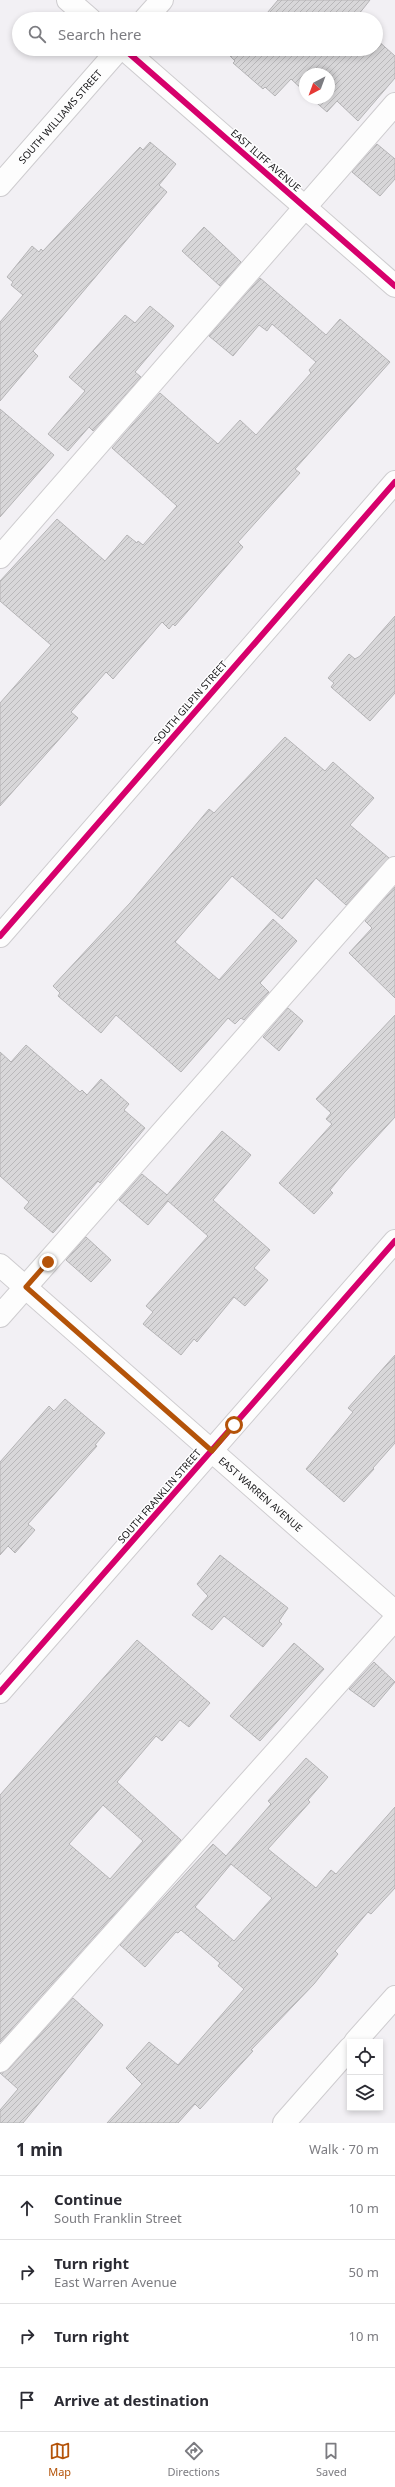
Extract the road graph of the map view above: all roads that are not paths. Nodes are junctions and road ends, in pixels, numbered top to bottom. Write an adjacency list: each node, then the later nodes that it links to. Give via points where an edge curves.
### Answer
1 (68, 0): 3 (street)
2 (162, 0): 4 (street)
3 (82, 12)
4 (151, 12)
5 (114, 56): 8 (street, SOUTH WILLIAMS STREET)
6 (132, 56): 9 (street, EAST ILIFF AVENUE)
7 (395, 104): 9 (street)
8 (0, 184)
9 (304, 206): 10 (street, EAST ILIFF AVENUE); 12 (street)
10 (395, 286)
11 (395, 482): 14 (street, SOUTH GILPIN STREET)
12 (0, 557)
13 (395, 868): 17 (street)
14 (0, 936)
15 (395, 1241): 19 (street, SOUTH FRANKLIN STREET)
16 (0, 1265): 17 (street, EAST WARREN AVENUE)
17 (26, 1287): 18 (street); 19 (street, EAST WARREN AVENUE)
18 (0, 1316)
19 (212, 1451): 20 (street, EAST WARREN AVENUE); 22 (street, SOUTH FRANKLIN STREET)
20 (395, 1612)
21 (395, 1619): 26 (street)
22 (0, 1692)
23 (395, 1997): 24 (street)
24 (358, 2039)
25 (347, 2051): 27 (street)
26 (0, 2061)
27 (284, 2123)

